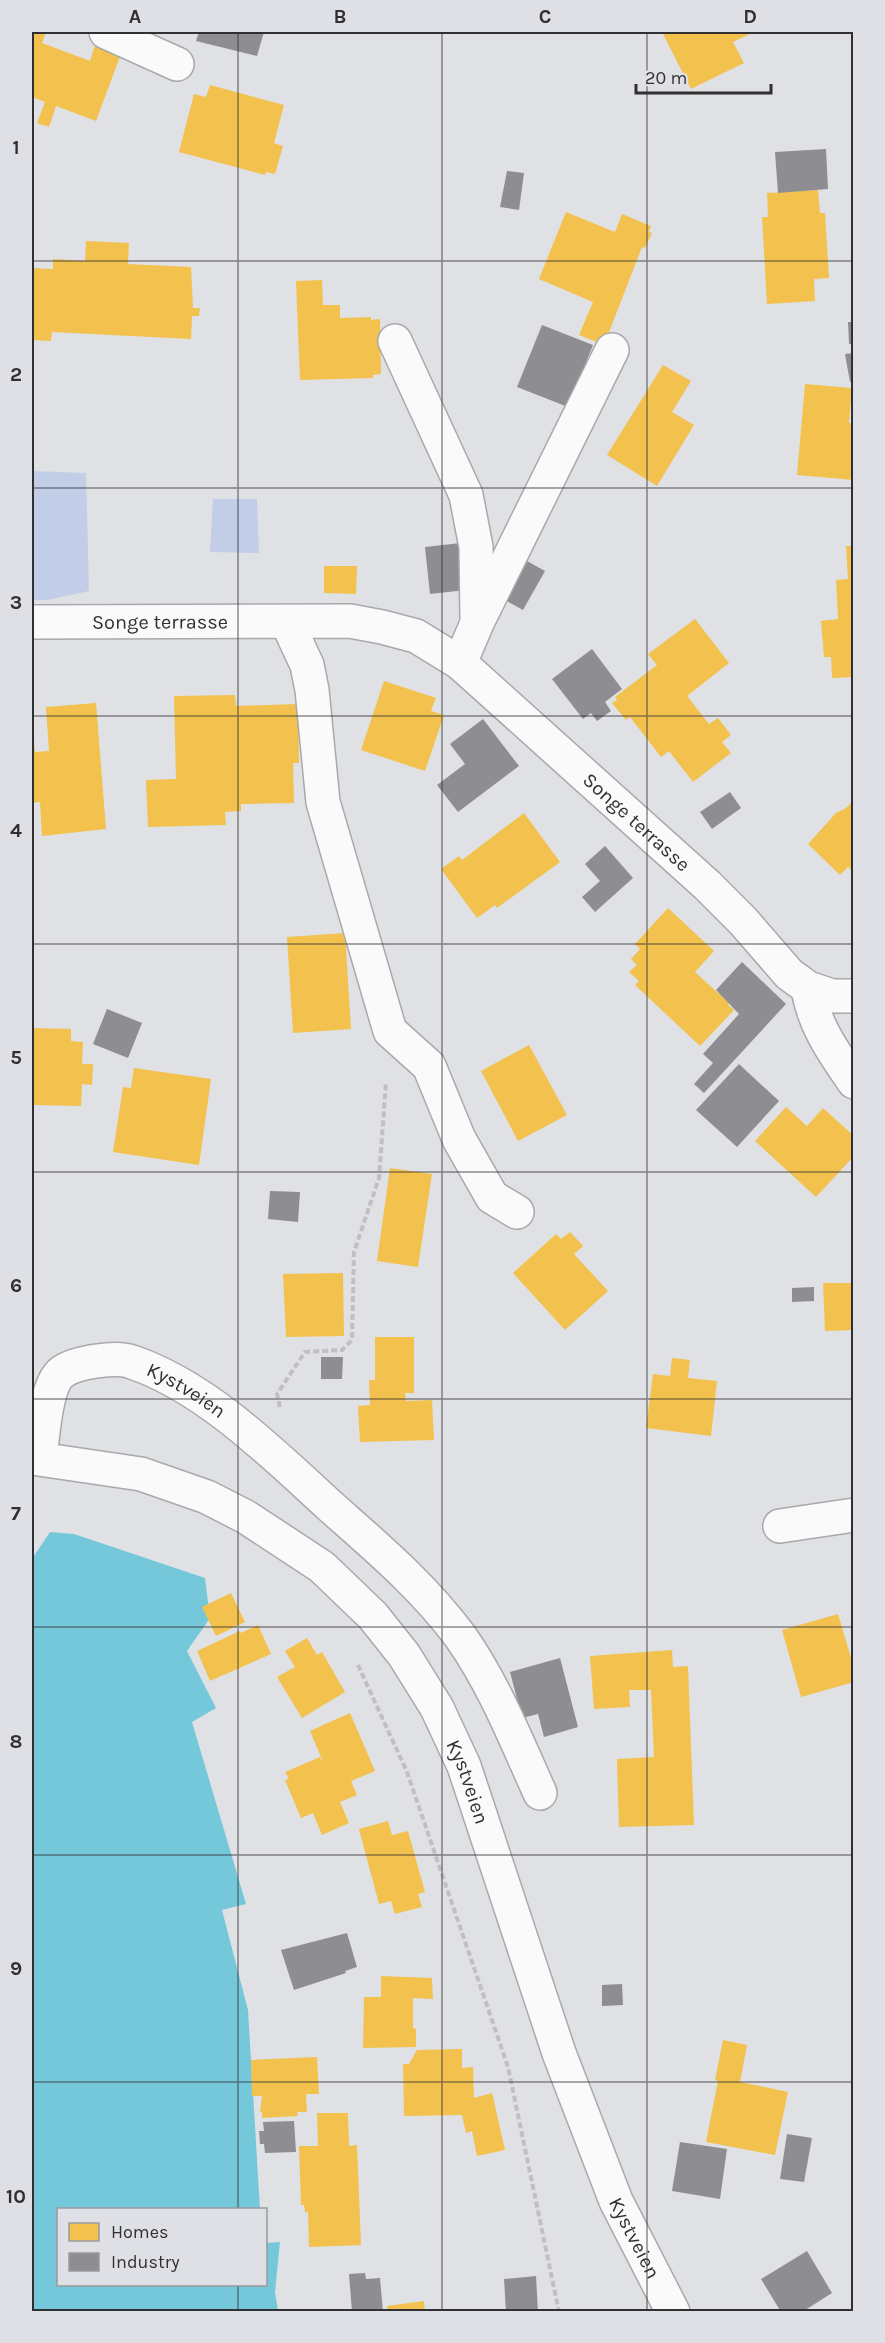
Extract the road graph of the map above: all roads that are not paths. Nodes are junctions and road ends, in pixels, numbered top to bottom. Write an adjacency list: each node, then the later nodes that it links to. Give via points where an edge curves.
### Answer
1 (106, 32): 2 (street)
2 (177, 64)
3 (395, 340): 7 (street, via 466,495 476,547)
4 (612, 350): 7 (street)
5 (32, 622): 6 (street, Songe terrasse)
6 (287, 622): 8 (street, Songe terrasse, via 350,621 382,627 416,636); 12 (street, via 307,665 323,802 390,1031 429,1066 459,1139 492,1197)
7 (477, 623): 8 (street)
8 (460, 663): 9 (street, Songe terrasse, via 707,885 789,974)
9 (808, 988): 10 (street, Songe terrasse, via 832,996); 11 (street, via 810,1004 826,1041)
10 (854, 996)
11 (854, 1082)
12 (517, 1212)
13 (36, 1458): 16 (street, Kystveien, via 47,1400 61,1373 84,1362 130,1360 178,1382 252,1436 418,1584 461,1637 501,1707); 17 (street, Kystveien, via 141,1474 207,1497 246,1517 322,1567 373,1616 404,1655 437,1708 464,1766 559,2053 616,2201)
14 (854, 1515): 15 (street)
15 (780, 1526)
16 (540, 1793)
17 (673, 2312)

